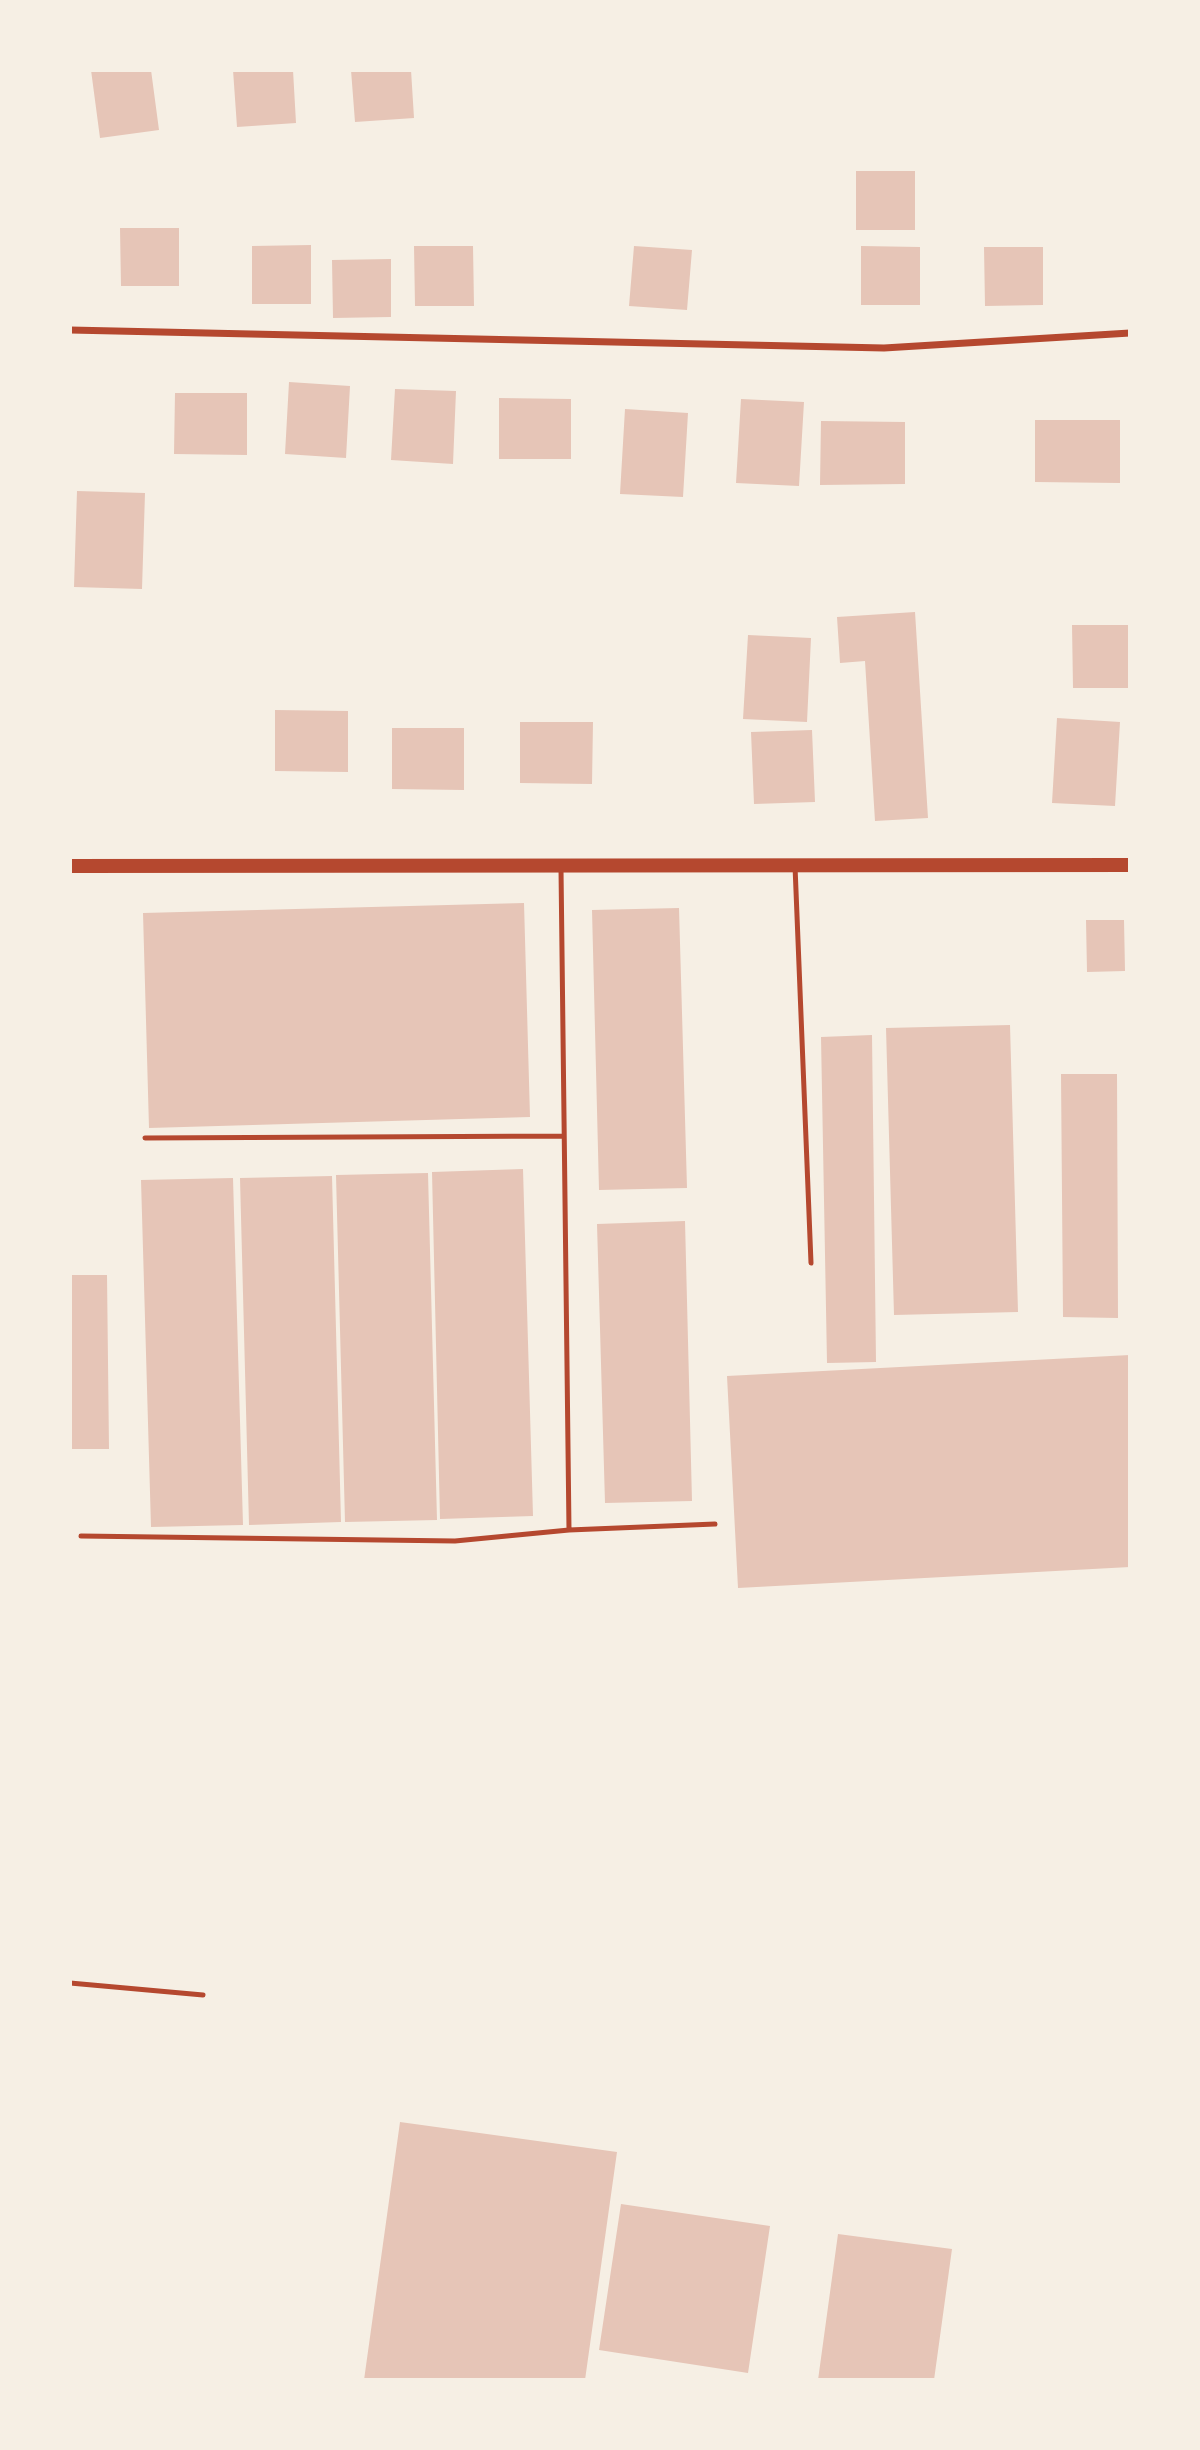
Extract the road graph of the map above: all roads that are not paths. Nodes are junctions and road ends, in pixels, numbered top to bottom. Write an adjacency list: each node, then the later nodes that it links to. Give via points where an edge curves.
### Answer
1 (70, 330): 2 (street, via 884,348)
2 (1130, 333)
3 (561, 865): 5 (main road); 6 (main road); 7 (lane)
4 (1130, 865): 6 (main road)
5 (70, 866)
6 (795, 866): 9 (lane)
7 (564, 1136): 8 (lane); 11 (lane)
8 (145, 1138)
9 (811, 1263)
10 (715, 1524): 11 (lane)
11 (569, 1530): 12 (lane, via 455,1541)
12 (80, 1536)
13 (70, 1983): 14 (lane)
14 (203, 1996)

